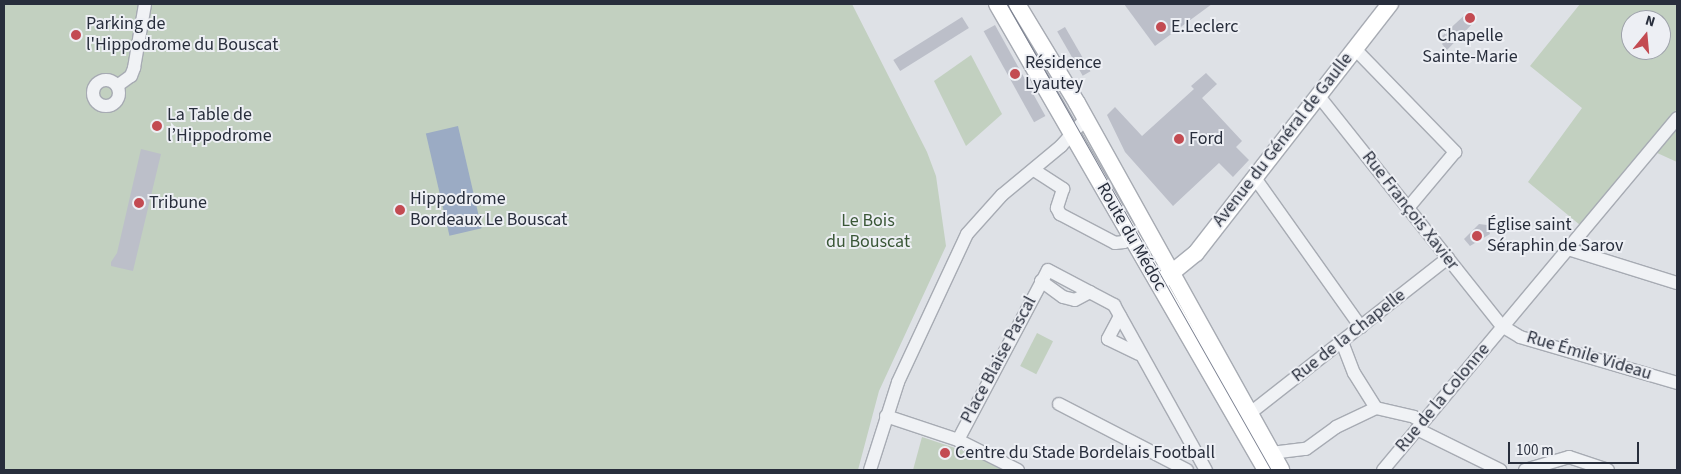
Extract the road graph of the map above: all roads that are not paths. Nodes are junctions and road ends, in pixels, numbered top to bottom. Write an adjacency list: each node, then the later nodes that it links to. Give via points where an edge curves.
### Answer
1 (145, 4): 6 (street, via 134,68 130,76)
2 (997, 4): 10 (main road, Route du Médoc)
3 (1017, 4): 9 (main road, Route du Médoc)
4 (1383, 7): 5 (main road, Avenue du Général de Gaulle)
5 (1355, 49): 7 (main road, Avenue du Général de Gaulle); 13 (street, via 1455,152)
6 (117, 86)
7 (1318, 95): 12 (main road, Avenue du Général de Gaulle); 13 (street, Rue François Xavier)
8 (1677, 118): 15 (street, Rue de la Colonne)
9 (1086, 119): 10 (street); 17 (main road, Route du Médoc)
10 (1071, 136): 11 (street); 14 (main road, Route du Médoc)
11 (1034, 170): 14 (street, via 1063,189 1057,208 1060,214 1115,243 1124,242); 31 (street, via 1002,195 968,234 898,382)
12 (1254, 178): 17 (main road, Avenue du Général de Gaulle, via 1189,262); 24 (street)
13 (1408, 208): 16 (street, Rue François Xavier)
14 (1130, 233): 19 (main road, Route du Médoc)
15 (1568, 249): 20 (street); 23 (street, Rue de la Colonne)
16 (1448, 258): 23 (street, Rue François Xavier); 24 (street, Rue de la Chapelle)
17 (1173, 273): 19 (main road, Avenue du Général de Gaulle); 30 (main road, Route du Médoc)
18 (1041, 281): 21 (street, Place Blaise Pascal, via 1075,300); 21 (street, Place Blaise Pascal, via 1048,270); 33 (street, Place Blaise Pascal)
19 (1157, 282): 40 (main road, Route du Médoc)
20 (1677, 283)
21 (1090, 292): 22 (street, via 1114,305)
22 (1120, 316): 26 (street); 26 (street, via 1108,339)
23 (1502, 326): 27 (street, Rue Émile Videau, via 1520,337); 32 (street, Rue de la Colonne)
24 (1361, 327): 25 (street, Rue de la Chapelle)
25 (1342, 342): 29 (street, via 1354,373); 30 (street, Rue de la Chapelle)
26 (1138, 354): 34 (street)
27 (1677, 382)
28 (1059, 404): 36 (street)
29 (1376, 408): 32 (street, via 1414,416); 35 (street, via 1336,427 1306,449)
30 (1249, 414): 35 (main road, Route du Médoc)
31 (886, 416): 33 (street); 37 (street)
32 (1419, 426): 42 (street, Rue de la Colonne); 43 (street)
33 (958, 440): 38 (street)
34 (1189, 444): 36 (street); 39 (street)
35 (1271, 453): 41 (main road, Route du Médoc)
36 (1182, 468)
37 (870, 470)
38 (1018, 470)
39 (1206, 470)
40 (1266, 470)
41 (1281, 470)
42 (1383, 470)
43 (1500, 470)
44 (1525, 470): 45 (street, via 1569,457)
45 (1608, 470)

